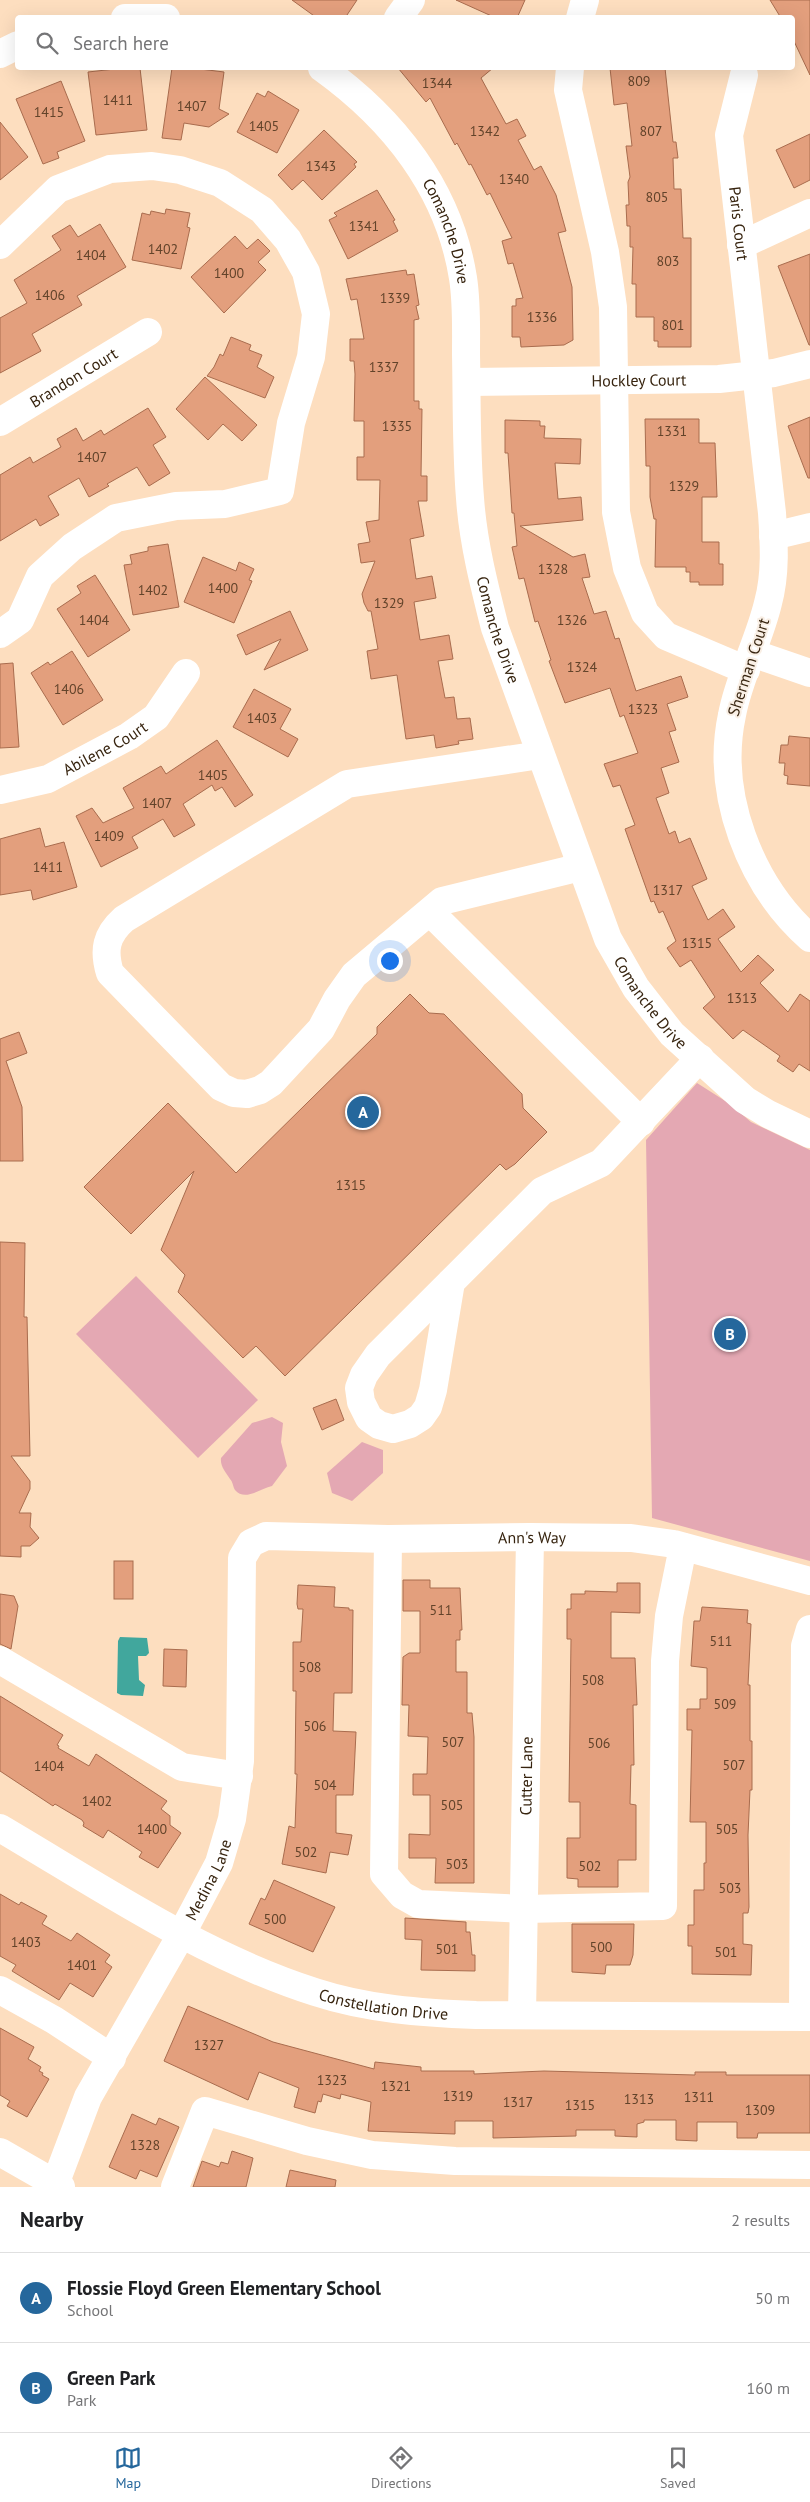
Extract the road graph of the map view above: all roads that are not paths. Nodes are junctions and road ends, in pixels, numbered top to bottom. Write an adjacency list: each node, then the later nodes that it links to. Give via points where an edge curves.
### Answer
1 (411, 0): 3 (street)
2 (585, 0): 4 (street)
3 (400, 15)
4 (581, 15)
5 (15, 46): 6 (street)
6 (0, 54)
7 (330, 70): 10 (street, Comanche Drive)
8 (570, 70): 17 (street, via 568,90 605,252 614,307)
9 (744, 75): 12 (street, Paris Court, via 729,135)
10 (352, 76): 18 (street, Comanche Drive, via 412,155 446,217 463,278)
11 (810, 213): 12 (street)
12 (741, 245): 16 (street, Paris Court)
13 (0, 246): 22 (street, via 58,189 110,169 152,166 180,170 220,182 262,210 288,240 306,272 316,314 311,358 291,423 280,491 225,504 176,506 116,518 72,547 40,576 20,620)
14 (148, 332): 19 (street, Brandon Court)
15 (810, 364): 16 (street, Hockley Court)
16 (756, 375): 17 (street, Hockley Court, via 719,379); 21 (street, Sherman Court)
17 (615, 380): 18 (street, Hockley Court); 23 (street, via 616,512 627,568 645,613 666,636)
18 (466, 382): 26 (street, Comanche Drive, via 470,499 481,574 495,628)
19 (0, 422)
20 (810, 527): 21 (street)
21 (773, 536): 23 (street, Sherman Court, via 772,587)
22 (0, 634)
23 (749, 662): 25 (street); 30 (street, Sherman Court, via 731,715 728,738 733,803 744,840 761,877 787,915)
24 (186, 673): 27 (street, Abilene Court, via 156,717 128,736 48,779)
25 (810, 673)
26 (540, 755): 28 (street, Comanche Drive); 29 (street, via 347,784 124,920 113,930 106,959 110,973 221,1087 247,1094 260,1090 281,1074 321,1029 354,975)
27 (0, 790)
28 (581, 867): 29 (street, via 442,901); 31 (street, Comanche Drive, via 608,939 636,988 672,1034)
29 (430, 912): 32 (street)
30 (810, 938)
31 (700, 1058): 32 (street); 33 (street, Comanche Drive, via 746,1100)
32 (641, 1122): 34 (street, via 602,1162 542,1191)
33 (810, 1134)
34 (451, 1282): 34 (street, via 378,1354 364,1375 359,1388 361,1402 369,1418 379,1425 393,1429 410,1424 428,1407)
35 (530, 1537): 36 (street, Ann's Way); 38 (street, Ann's Way, via 631,1538); 44 (street, Cutter Lane)
36 (388, 1539): 37 (street, Ann's Way, via 290,1535 266,1536); 44 (street, via 384,1874 402,1895 418,1904)
37 (250, 1543): 42 (street, Medina Lane, via 242,1558)
38 (683, 1547): 39 (street, Ann's Way); 44 (street, via 669,1616 665,1661 663,1906)
39 (810, 1581)
40 (810, 1629): 45 (street, via 806,1646)
41 (0, 1660): 42 (street, via 182,1767)
42 (239, 1776): 46 (street, Medina Lane, via 232,1819 219,1863)
43 (0, 1828): 46 (street, Constellation Drive)
44 (524, 1909): 48 (street, Cutter Lane)
45 (807, 1913): 49 (street)
46 (181, 1935): 48 (street, Constellation Drive, via 253,1969 316,1993 371,2006 425,2013); 50 (street, Medina Lane)
47 (0, 1990): 50 (street)
48 (522, 2015): 49 (street, Constellation Drive)
49 (807, 2017)
50 (112, 2058): 53 (street, Medina Lane, via 77,2122)
51 (0, 2152): 53 (street)
52 (810, 2165): 54 (street, via 455,2161 372,2155 307,2142 205,2111)
53 (56, 2186)
54 (175, 2187)

